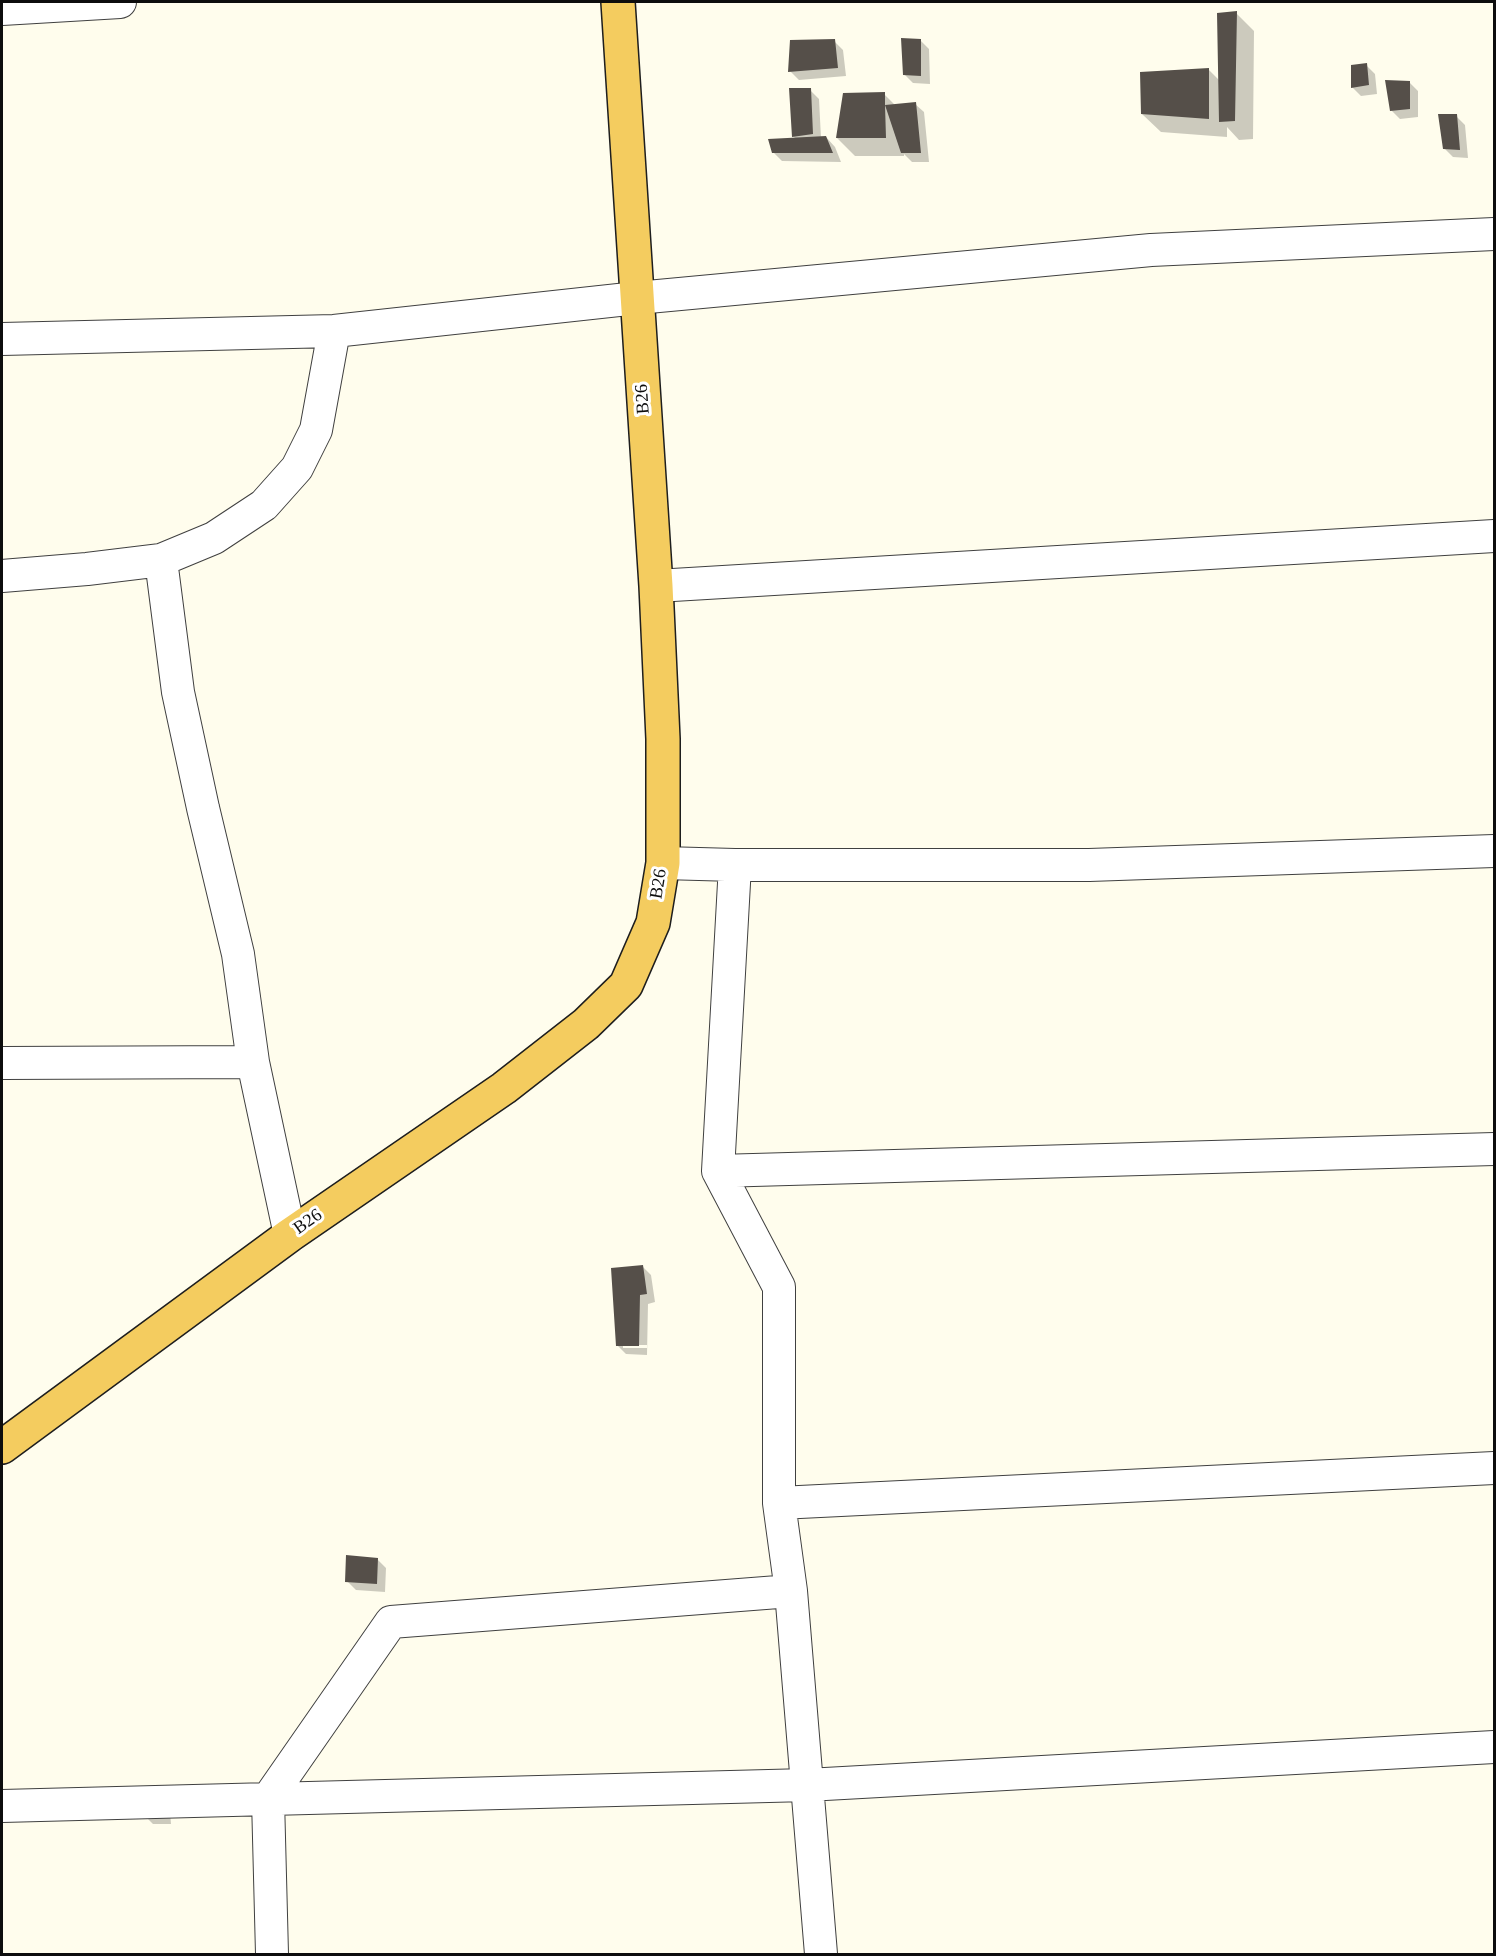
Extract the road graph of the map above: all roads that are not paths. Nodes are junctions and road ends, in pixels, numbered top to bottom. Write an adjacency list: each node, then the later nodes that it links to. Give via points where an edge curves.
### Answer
1 (120, 2): 3 (street)
2 (618, 2): 5 (highway, B26)
3 (2, 9)
4 (1494, 234): 5 (street, via 1151,250)
5 (637, 298): 6 (street); 11 (highway, B26)
6 (334, 331): 7 (street); 9 (street, via 316,430 297,468 264,505 214,538)
7 (2, 339)
8 (1494, 536): 11 (street)
9 (161, 560): 10 (street); 15 (street, via 178,692 238,954)
10 (2, 576)
11 (656, 586): 13 (highway, B26, via 663,739)
12 (1494, 851): 14 (street, via 1089,865)
13 (663, 863): 14 (street); 19 (highway, B26, via 653,923 626,986 586,1024 504,1088)
14 (735, 865): 18 (street)
15 (253, 1062): 16 (street); 19 (street)
16 (2, 1063)
17 (1494, 1149): 18 (street)
18 (718, 1170): 22 (street, via 779,1287)
19 (290, 1235): 20 (highway, B26)
20 (2, 1447)
21 (1494, 1468): 22 (street)
22 (779, 1503): 23 (street)
23 (791, 1591): 25 (street); 26 (street, via 391,1622)
24 (1494, 1747): 25 (street)
25 (807, 1785): 26 (street); 29 (street)
26 (268, 1799): 27 (street); 28 (street)
27 (2, 1806)
28 (272, 1954)
29 (821, 1954)

